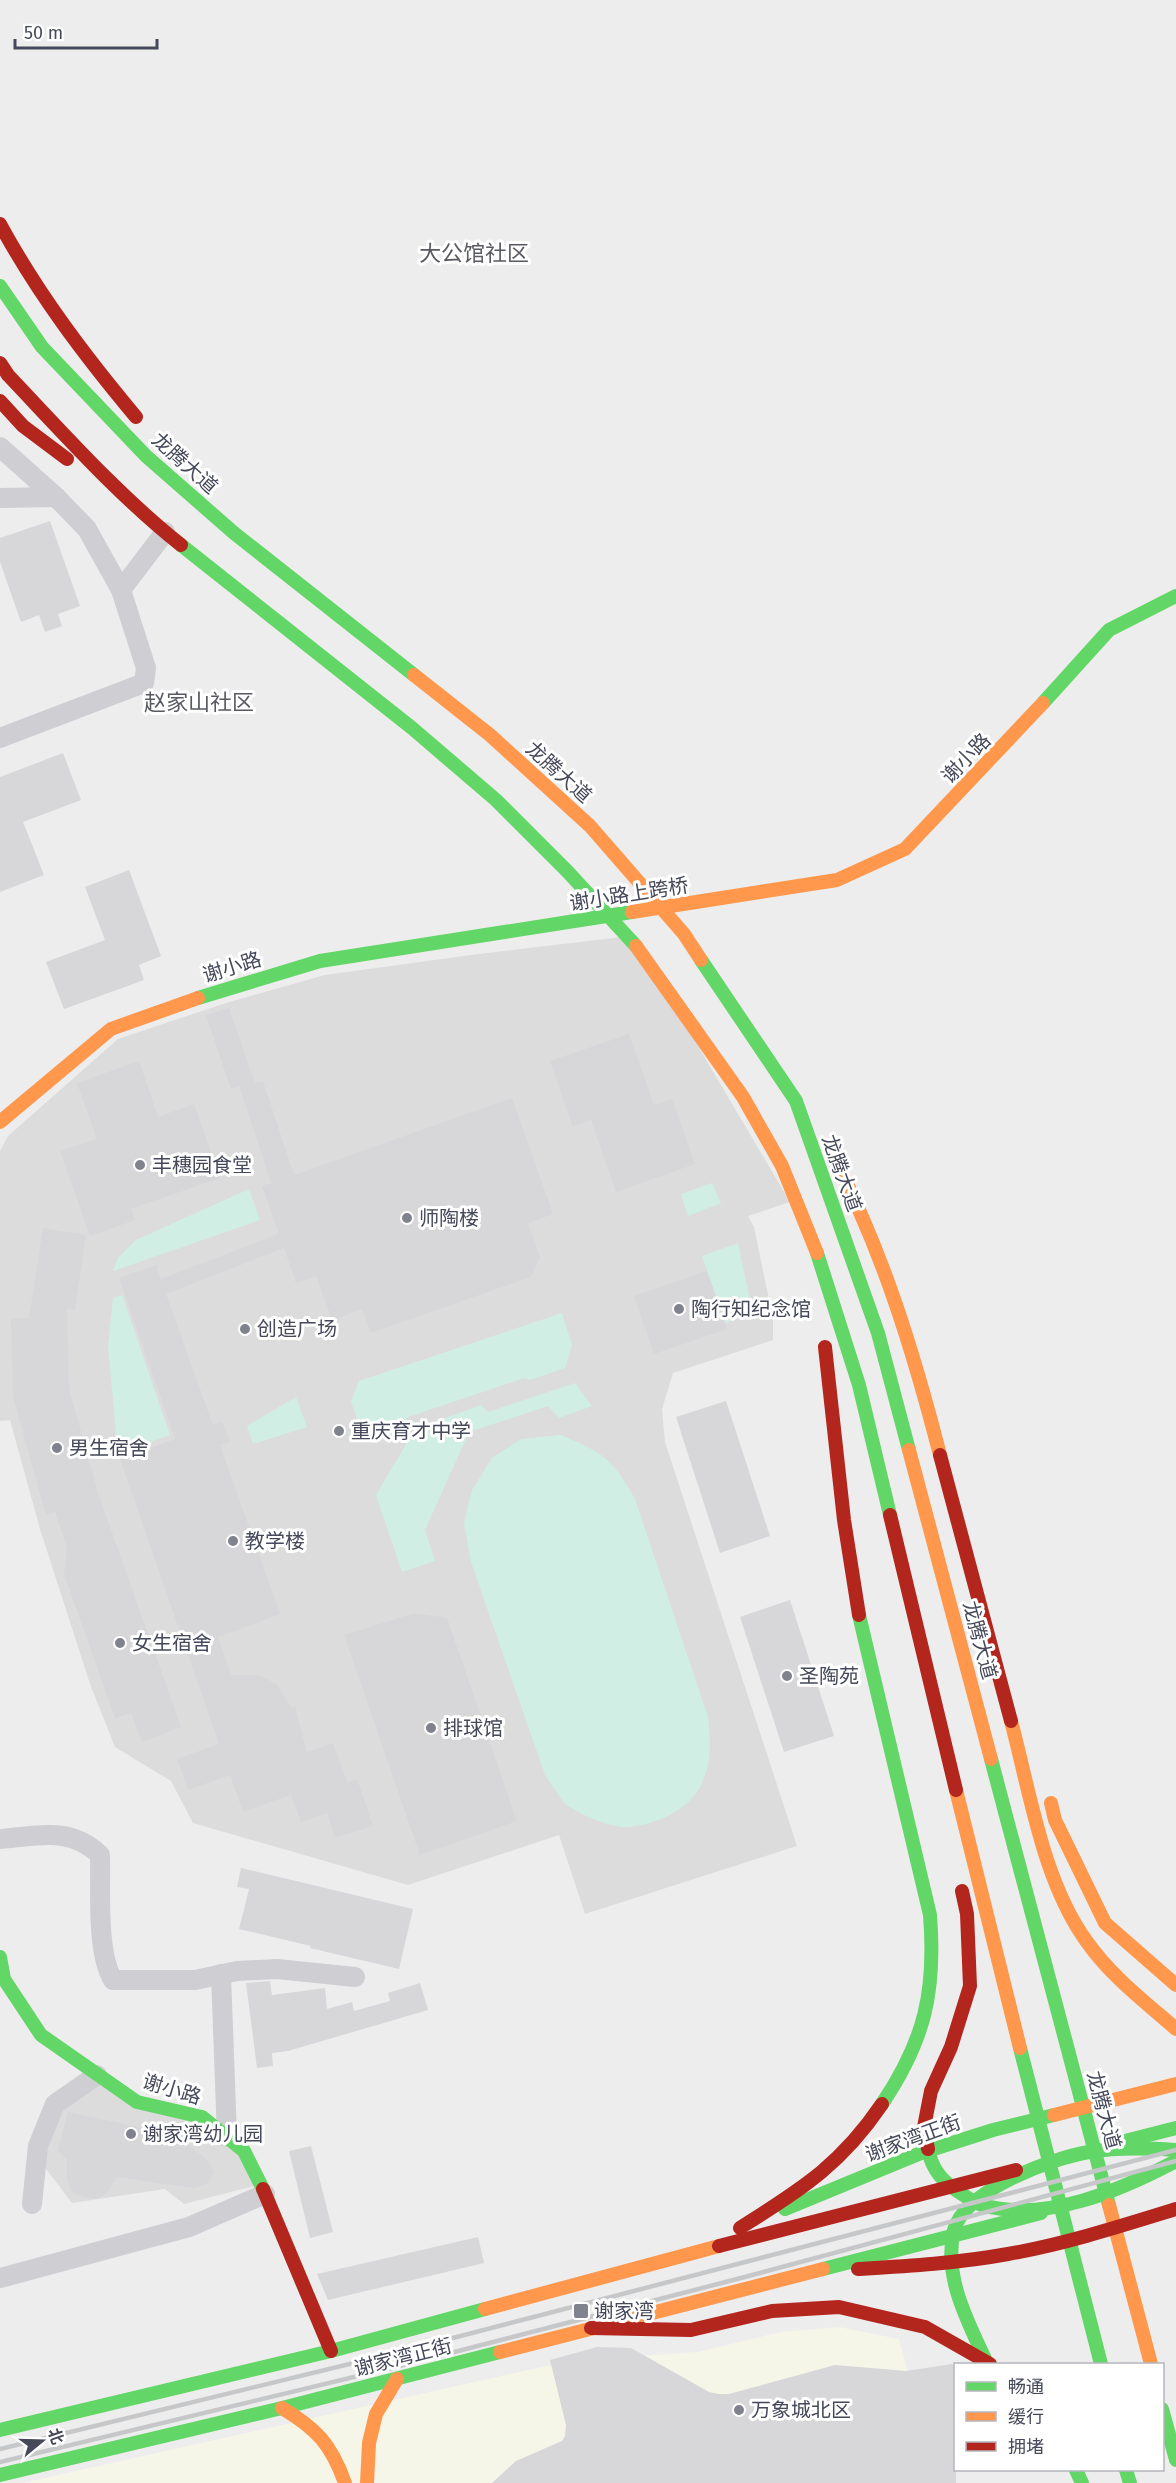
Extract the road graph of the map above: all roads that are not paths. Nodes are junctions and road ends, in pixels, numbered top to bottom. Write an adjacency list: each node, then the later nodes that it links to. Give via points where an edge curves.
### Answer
1 (0, 224): 5 (main road, via 74,343)
2 (0, 286): 11 (main road, 龙腾大道, via 42,347 146,456)
3 (0, 363): 10 (main road, via 107,479)
4 (0, 401): 10 (main road, via 23,426)
5 (143, 424)
6 (0, 447): 8 (street)
7 (173, 460): 11 (main road)
8 (56, 497): 9 (street); 12 (street, via 87,529)
9 (0, 498)
10 (158, 526): 12 (street); 19 (main road, via 412,728 496,800 645,956 743,1097 782,1166)
11 (234, 533): 17 (main road, 龙腾大道, via 490,735 590,826 684,934)
12 (121, 590): 14 (street, via 146,668 144,683)
13 (1176, 596): 15 (main road, 谢小路, via 1109,630 905,849 837,880)
14 (0, 738)
15 (755, 893): 16 (main road, 谢小路上跨桥)
16 (510, 932): 18 (main road, 谢小路, via 320,962 230,987 111,1029)
17 (796, 1101): 20 (main road, via 824,1140 852,1192); 22 (main road, 龙腾大道)
18 (0, 1122)
19 (812, 1238): 21 (main road); 52 (main road, via 859,1385 1001,1976)
20 (875, 1251): 22 (main road); 23 (main road); 32 (main road, via 917,1366 1047,1858 1086,1941 1118,1978)
21 (821, 1314)
22 (878, 1333): 53 (main road, 龙腾大道)
23 (932, 1373)
24 (849, 1438): 45 (main road, via 825,1342 854,1592 930,1915 930,1989 909,2054 888,2097 851,2144 796,2192)
25 (1046, 1785): 31 (main road, via 1055,1820 1105,1923)
26 (0, 1839): 29 (street, via 62,1834 87,1842 100,1855 105,1967 113,1980 195,1980)
27 (959, 1880): 42 (main road, via 967,1914 970,1986 951,2047 931,2091 924,2127 930,2161 944,2183 981,2205 1021,2210)
28 (0, 1957): 33 (main road, 谢小路, via 3,1979 41,2035)
29 (221, 1974): 30 (street, via 277,1969); 36 (street)
30 (355, 1977)
31 (1176, 1985)
32 (1176, 2029)
33 (97, 2074): 36 (main road, 谢小路, via 137,2102 202,2117); 43 (street, via 55,2104 38,2146)
34 (1176, 2084): 45 (main road, 谢家湾正街, via 993,2130 921,2153)
35 (1176, 2128): 38 (main road, 谢家湾正街)
36 (227, 2137): 41 (main road, 谢小路, via 244,2151)
37 (1176, 2150): 38 (main road, via 1147,2147)
38 (1076, 2154): 46 (main road, 谢家湾正街); 51 (main road, via 1010,2180 968,2206 954,2229 950,2262 959,2303)
39 (1176, 2161): 42 (main road)
40 (1166, 2181): 42 (main road, 谢家湾正街)
41 (265, 2194): 48 (street, via 189,2227); 50 (main road, 谢小路)
42 (1082, 2202): 47 (main road, 谢家湾正街)
43 (32, 2204)
44 (1176, 2209): 47 (main road, 谢家湾正街, via 1099,2233 1009,2254 926,2265)
45 (740, 2228): 46 (main road, 谢家湾正街)
46 (674, 2258): 50 (main road, 谢家湾正街)
47 (814, 2271): 49 (main road, 谢家湾正街)
48 (0, 2278)
49 (591, 2328): 51 (main road, via 691,2330 772,2311 839,2307 925,2327); 54 (main road, 谢家湾正街)
50 (331, 2351): 57 (main road, 谢家湾正街)
51 (988, 2363)
52 (1101, 2363)
53 (1151, 2363)
54 (397, 2379): 55 (main road, 谢家湾正街); 61 (main road, via 376,2414 369,2443)
55 (282, 2408): 59 (main road, 谢家湾正街); 60 (main road, via 310,2426 336,2457)
56 (1164, 2416): 58 (main road)
57 (0, 2430)
58 (1176, 2460)
59 (0, 2475)
60 (345, 2483)
61 (367, 2483)

